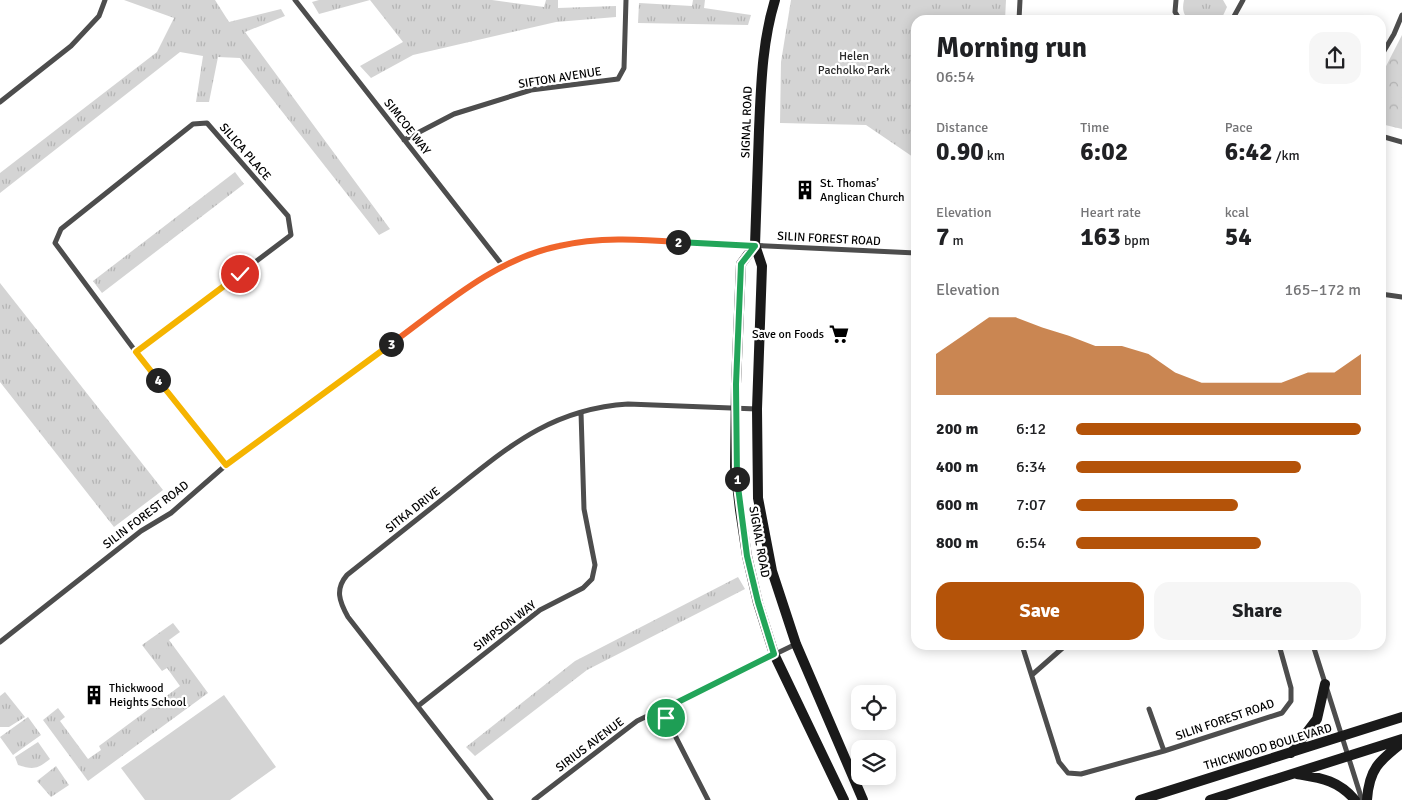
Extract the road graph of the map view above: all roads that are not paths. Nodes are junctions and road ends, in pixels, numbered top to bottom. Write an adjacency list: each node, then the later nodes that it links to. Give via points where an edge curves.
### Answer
1 (105, 0): 13 (street, via 99,16 71,46)
2 (295, 0): 15 (street, SIMCOE WAY)
3 (626, 0): 15 (street, SIFTON AVENUE, via 624,68 618,79 531,90 454,114)
4 (775, 0): 17 (street, SIGNAL ROAD, via 764,50 761,84)
5 (1020, 0): 8 (street)
6 (1176, 0): 9 (street)
7 (1243, 0): 10 (street)
8 (1019, 15)
9 (1176, 15)
10 (1235, 15)
11 (1402, 15): 12 (street)
12 (1386, 48)
13 (0, 102)
14 (1386, 137): 16 (street)
15 (404, 140): 19 (street, SIMCOE WAY)
16 (1402, 142)
17 (755, 246): 18 (street, SILIN FOREST ROAD); 19 (street, SILIN FOREST ROAD, via 601,240 558,246); 23 (street, SIGNAL ROAD, via 741,264); 24 (street, SIGNAL ROAD, via 762,266)
18 (911, 252)
19 (503, 266): 26 (street, SILIN FOREST ROAD, via 472,285)
20 (1386, 295): 21 (street)
21 (1402, 297)
22 (136, 352): 22 (street, SILICA PLACE, via 291,235 288,216 207,123 193,124 61,229 55,244); 26 (street, SILICA PLACE)
23 (736, 408): 24 (street, SITKA DRIVE); 25 (street, SITKA DRIVE, via 628,404); 33 (street, SIGNAL ROAD, via 735,467 742,520 758,602)
24 (757, 409): 28 (street, SIGNAL ROAD, via 758,498 772,571)
25 (580, 412): 36 (street, SIMPSON WAY, via 584,510 595,565 592,579 582,588 540,610); 36 (street, SITKA DRIVE, via 517,441 342,582 340,600 348,616)
26 (226, 465): 27 (street, SILIN FOREST ROAD, via 171,513 141,531)
27 (0, 642)
28 (796, 644): 33 (street, SIRIUS AVENUE); 51 (street, SIGNAL ROAD)
29 (1024, 650): 34 (street, SILIN FOREST ROAD)
30 (1060, 650): 34 (street)
31 (1280, 650): 42 (street, SILIN FOREST ROAD, via 1291,688 1291,701 1282,713)
32 (1315, 650): 35 (street)
33 (774, 654): 38 (street, SIRIUS AVENUE); 50 (street, SIGNAL ROAD)
34 (1033, 674): 42 (street, SILIN FOREST ROAD, via 1059,762 1068,774 1081,774)
35 (1326, 684): 40 (street); 43 (street, via 1317,719)
36 (418, 706): 47 (street, SITKA DRIVE)
37 (1150, 709): 42 (street, SILIN FOREST ROAD)
38 (662, 710): 48 (street, SIRIUS AVENUE, via 637,721); 49 (street)
39 (1402, 717): 40 (street, THICKWOOD BOULEVARD)
40 (1342, 737): 43 (street, THICKWOOD BOULEVARD); 44 (street)
41 (1402, 741): 44 (street); 55 (street, via 1373,772)
42 (1164, 751)
43 (1291, 753): 46 (street, THICKWOOD BOULEVARD)
44 (1348, 756): 45 (street); 54 (street)
45 (1296, 774): 52 (street); 53 (street, via 1321,778 1341,786)
46 (1146, 799)
47 (491, 800)
48 (534, 800)
49 (708, 800)
50 (844, 800)
51 (863, 800)
52 (1210, 800)
53 (1355, 800)
54 (1362, 800)
55 (1367, 800)

